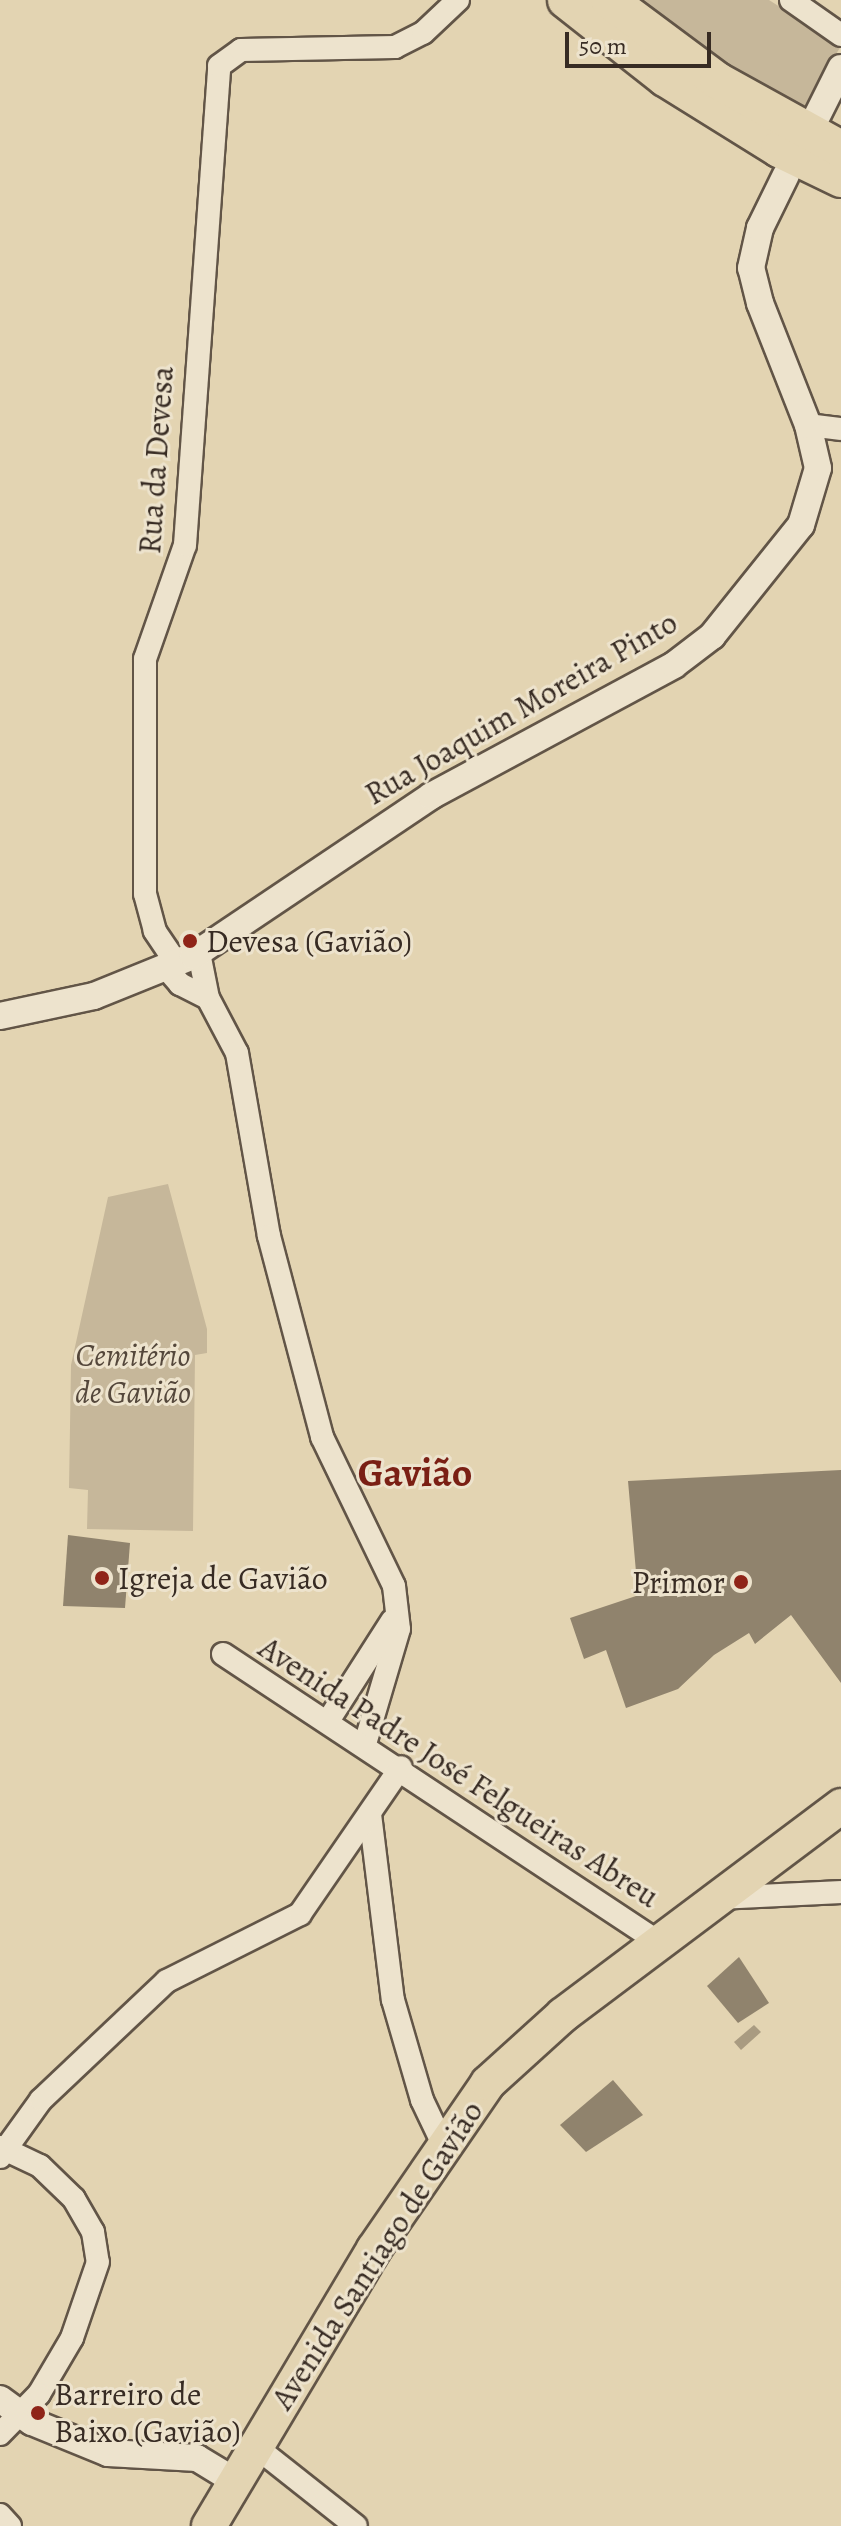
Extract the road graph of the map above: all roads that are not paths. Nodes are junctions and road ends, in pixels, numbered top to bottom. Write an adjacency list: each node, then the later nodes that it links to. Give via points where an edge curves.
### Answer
1 (458, 0): 13 (street, Rua da Devesa, via 423,33 395,47 241,50 219,66 185,545 145,659 145,894 155,931)
2 (566, 0): 10 (highway, via 709,107)
3 (609, 0): 8 (highway, via 718,81)
4 (791, 0): 5 (street)
5 (841, 35)
6 (841, 68): 7 (street)
7 (816, 118)
8 (841, 149)
9 (786, 175): 11 (street, Rua Joaquim Moreira Pinto, via 760,228 751,268)
10 (841, 179)
11 (808, 425): 12 (street); 13 (street, Rua Joaquim Moreira Pinto, via 818,468 811,502 792,539 712,636 674,665 431,796)
12 (841, 429)
13 (181, 962): 14 (street); 14 (street, via 180,984); 15 (street, Rua Joaquim Moreira Pinto, via 80,1000)
14 (208, 998): 16 (street, via 237,1053 269,1236 322,1437 359,1504)
15 (0, 1016)
16 (398, 1605): 18 (street, via 382,1641); 19 (street, via 394,1648)
17 (223, 1654): 18 (street, Avenida Padre José Felgueiras Abreu)
18 (328, 1721): 19 (street, Avenida Padre José Felgueiras Abreu)
19 (365, 1744): 20 (street, Avenida Padre José Felgueiras Abreu)
20 (401, 1767): 22 (street); 25 (street, Avenida Padre José Felgueiras Abreu)
21 (841, 1806): 24 (main road, Avenida Santiago de Gavião)
22 (370, 1814): 26 (street, via 393,2000 422,2100); 27 (street, via 300,1914 167,1981 41,2100)
23 (841, 1892): 24 (street)
24 (718, 1898): 25 (main road, Avenida Santiago de Gavião)
25 (660, 1943): 26 (main road, Avenida Santiago de Gavião, via 527,2044 488,2083)
26 (443, 2144): 30 (main road, Avenida Santiago de Gavião)
27 (2, 2151): 28 (street, via 40,2166 74,2199 97,2246 94,2283 72,2338 39,2394)
28 (9, 2407): 29 (street); 31 (street, via 108,2453 197,2458)
29 (0, 2434)
30 (256, 2447): 31 (main road, Avenida Santiago de Gavião); 35 (street)
31 (235, 2481): 34 (main road, Avenida Santiago de Gavião)
32 (0, 2515): 33 (street)
33 (10, 2526)
34 (209, 2526)
35 (356, 2526)

